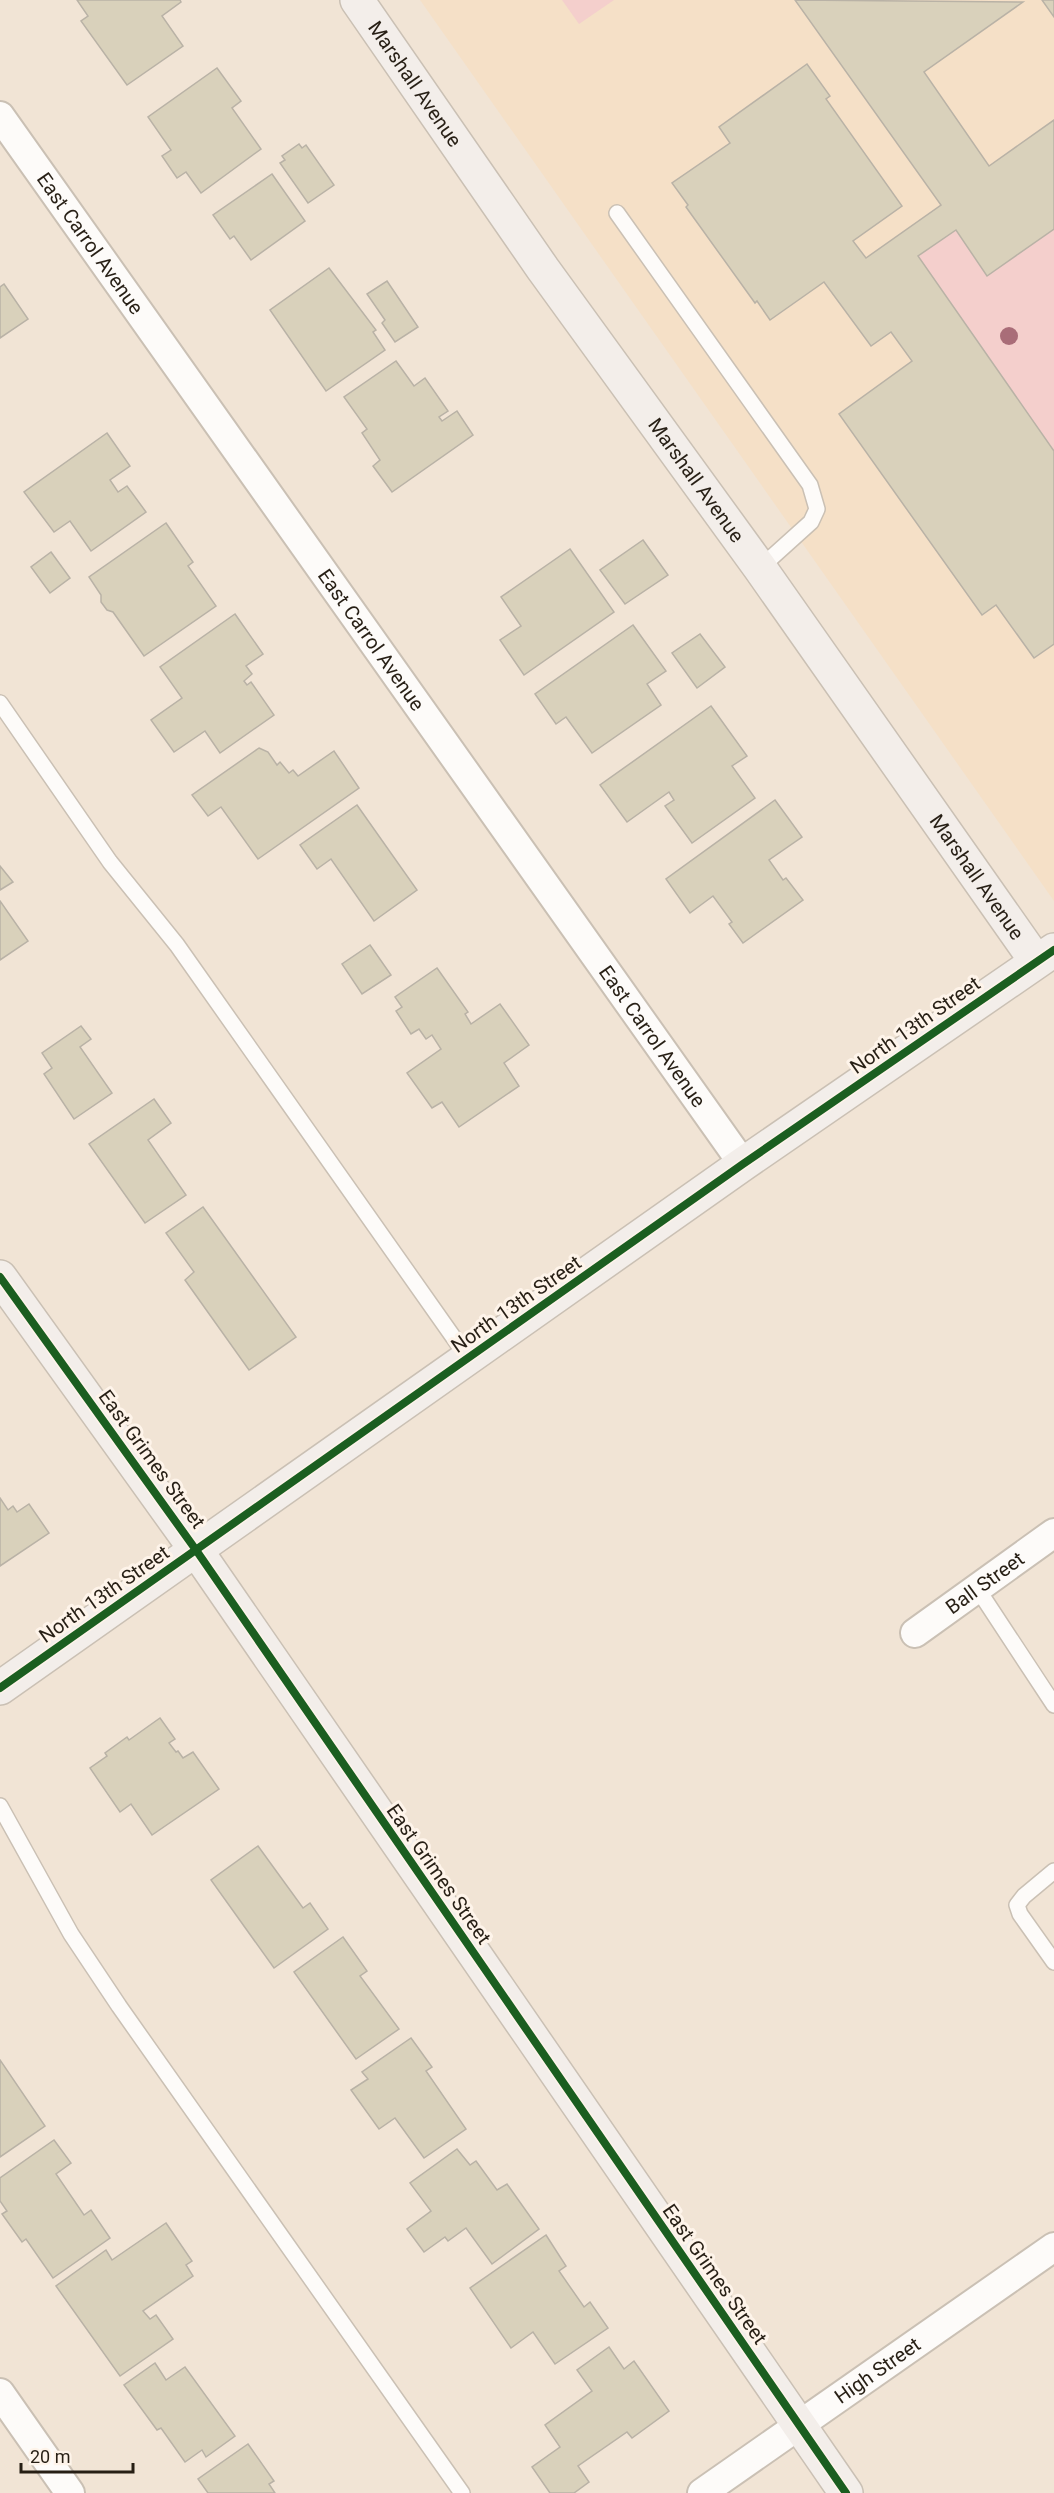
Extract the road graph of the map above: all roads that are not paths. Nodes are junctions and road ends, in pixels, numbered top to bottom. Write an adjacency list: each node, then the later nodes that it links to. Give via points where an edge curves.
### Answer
1 (357, 0): 4 (street, Marshall Avenue, via 543,269)
2 (0, 116): 7 (street, East Carrol Avenue)
3 (616, 213): 4 (lane, via 810,485 817,509 811,522)
4 (760, 568): 6 (street, Marshall Avenue)
5 (0, 703): 9 (lane, via 110,862 177,945)
6 (1045, 956): 7 (street, North 13th Street)
7 (743, 1164): 9 (street, North 13th Street)
8 (0, 1277): 11 (street, East Grimes Street)
9 (468, 1358): 11 (street, North 13th Street)
10 (1054, 1533): 12 (street, Ball Street)
11 (196, 1550): 14 (street, North 13th Street); 21 (street, East Grimes Street)
12 (977, 1588): 13 (street, Ball Street); 15 (lane)
13 (915, 1633)
14 (0, 1688)
15 (1054, 1705)
16 (0, 1806): 23 (lane, via 71,1934 119,2006)
17 (1054, 1871): 18 (lane, via 1017,1905)
18 (1054, 1962)
19 (1054, 2247): 21 (street, High Street)
20 (0, 2393): 22 (street)
21 (799, 2425): 24 (street, High Street); 25 (street, East Grimes Street)
22 (70, 2493)
23 (462, 2493)
24 (702, 2493)
25 (846, 2493)

